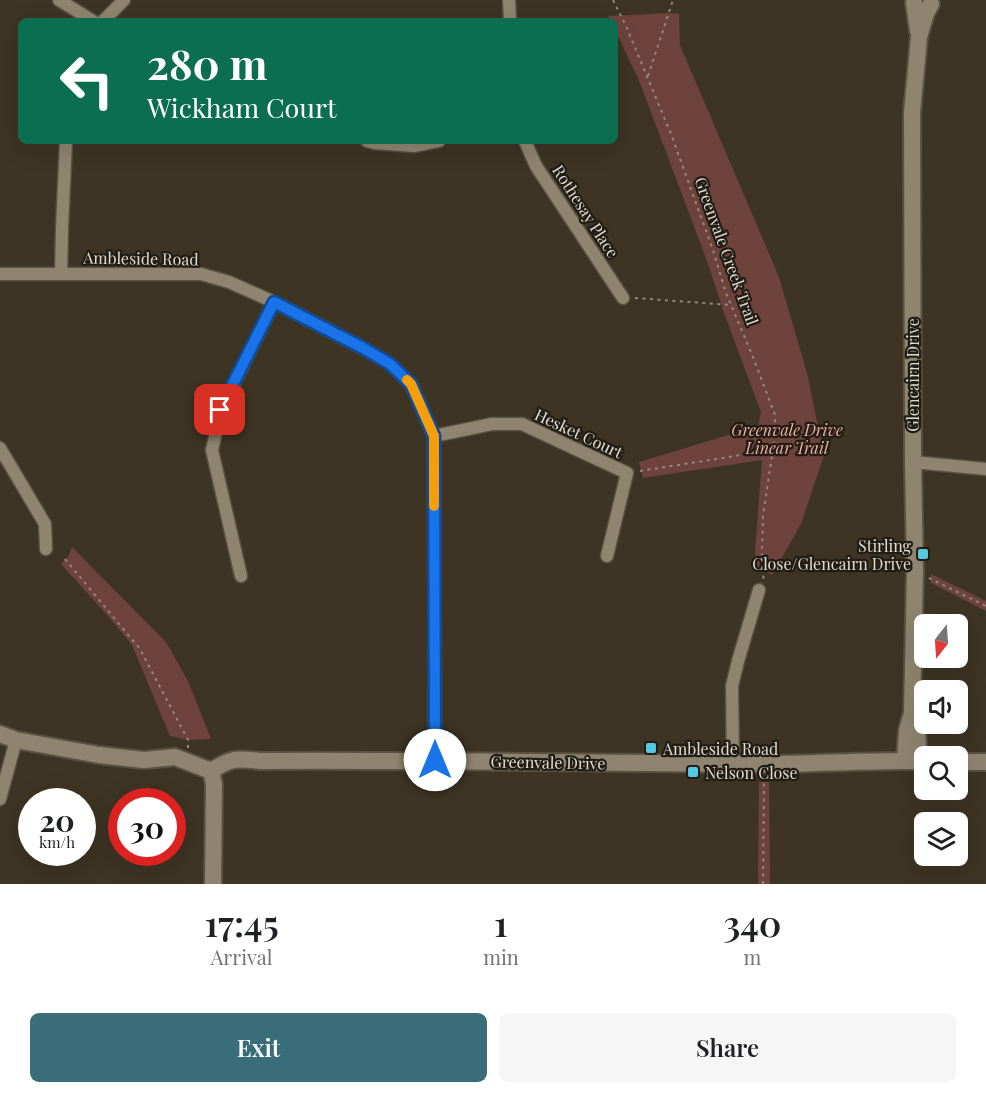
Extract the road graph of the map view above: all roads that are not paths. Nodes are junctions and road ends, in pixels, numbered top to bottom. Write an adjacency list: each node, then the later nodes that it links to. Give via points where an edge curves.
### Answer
1 (59, 0): 5 (street)
2 (124, 0): 6 (street)
3 (509, 0): 7 (street)
4 (923, 2): 18 (street, Glencairn Drive, via 926,13 919,37 912,113)
5 (88, 18)
6 (106, 18)
7 (510, 18)
8 (66, 144): 13 (street)
9 (388, 144): 10 (street)
10 (425, 144)
11 (526, 144): 14 (street, Rothesay Place, via 536,166)
12 (0, 274): 13 (street, Ambleside Road)
13 (61, 274): 15 (street, Ambleside Road, via 201,274)
14 (623, 298)
15 (274, 302): 16 (street, Ambleside Road, via 390,364 411,384); 22 (street, via 220,410 212,450)
16 (434, 436): 21 (street, Hesket Court, via 492,424 522,424 627,473); 26 (street, Ambleside Road)
17 (0, 448): 20 (street, via 45,524)
18 (913, 462): 19 (street); 25 (street, Glencairn Drive, via 912,713)
19 (986, 469)
20 (46, 549)
21 (607, 556)
22 (241, 576)
23 (759, 590): 30 (street, via 732,686)
24 (8, 737): 31 (street, via 99,755 144,760 175,757); 32 (street)
25 (916, 746)
26 (435, 760): 30 (street, Greenvale Drive); 31 (street, Greenvale Drive, via 239,759)
27 (914, 761): 30 (street, Greenvale Drive)
28 (968, 762): 29 (street)
29 (986, 762)
30 (733, 764)
31 (210, 771): 33 (street, via 214,784)
32 (0, 799)
33 (213, 884)

